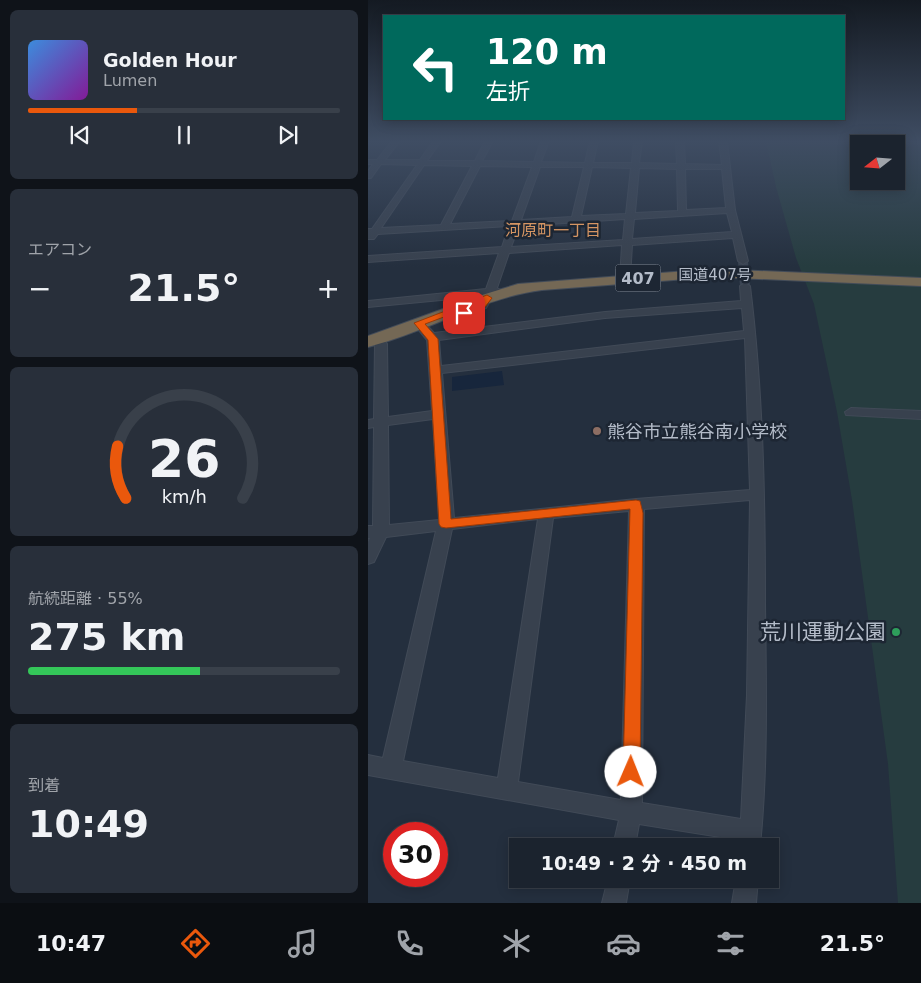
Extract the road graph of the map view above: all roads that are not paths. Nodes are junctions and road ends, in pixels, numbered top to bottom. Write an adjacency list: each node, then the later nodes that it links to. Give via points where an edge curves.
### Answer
1 (407, 183): 14 (street)
2 (467, 183): 13 (street)
3 (529, 183): 12 (street)
4 (584, 183): 11 (street)
5 (633, 183): 10 (street)
6 (681, 183): 9 (street)
7 (728, 183): 8 (street)
8 (731, 210): 9 (street); 15 (street)
9 (682, 212): 10 (street)
10 (630, 216): 11 (street); 17 (street)
11 (576, 219): 12 (street)
12 (515, 222): 13 (street); 18 (street)
13 (444, 227): 14 (street)
14 (372, 232): 16 (street)
15 (735, 234): 17 (street); 20 (street)
16 (368, 241)
17 (627, 242): 18 (street); 21 (street)
18 (505, 250): 19 (street); 27 (street)
19 (368, 259)
20 (743, 261)
21 (625, 279): 22 (highway, 国道407号 / 407, via 714,273); 27 (highway, 国道407号 / 407)
22 (787, 279): 23 (highway, 国道407号 / 407); 24 (highway, 国道407号 / 407); 26 (highway, 国道407号 / 407)
23 (645, 282): 27 (highway); 27 (highway, 407)
24 (922, 282)
25 (745, 286): 31 (street)
26 (922, 288)
27 (495, 295): 28 (street); 29 (highway, 国道407号 / 407); 32 (highway, 国道407号 / 407)
28 (442, 297): 29 (street); 30 (street)
29 (455, 303): 32 (highway, 国道407号 / 407)
30 (368, 304)
31 (747, 304): 32 (street); 33 (street)
32 (425, 329): 34 (highway, 国道407号 / 407); 35 (street)
33 (751, 334): 35 (street); 41 (street)
34 (373, 343): 39 (street)
35 (435, 370): 37 (street)
36 (851, 412): 38 (street)
37 (439, 414): 39 (street); 44 (street)
38 (922, 415)
39 (382, 422): 40 (street); 45 (street)
40 (368, 424)
41 (758, 494): 42 (street); 53 (street, via 756,727)
42 (636, 504): 43 (street); 50 (street)
43 (546, 513): 44 (street); 49 (street)
44 (446, 524): 45 (street); 48 (street)
45 (375, 532): 46 (street)
46 (368, 558)
47 (368, 764): 48 (street)
48 (391, 768): 49 (street)
49 (507, 789): 50 (street)
50 (630, 812): 51 (street); 52 (street)
51 (625, 838)
52 (746, 838)
53 (750, 838)
54 (617, 888): 56 (street)
55 (745, 888): 57 (street)
56 (614, 903)
57 (744, 903)

